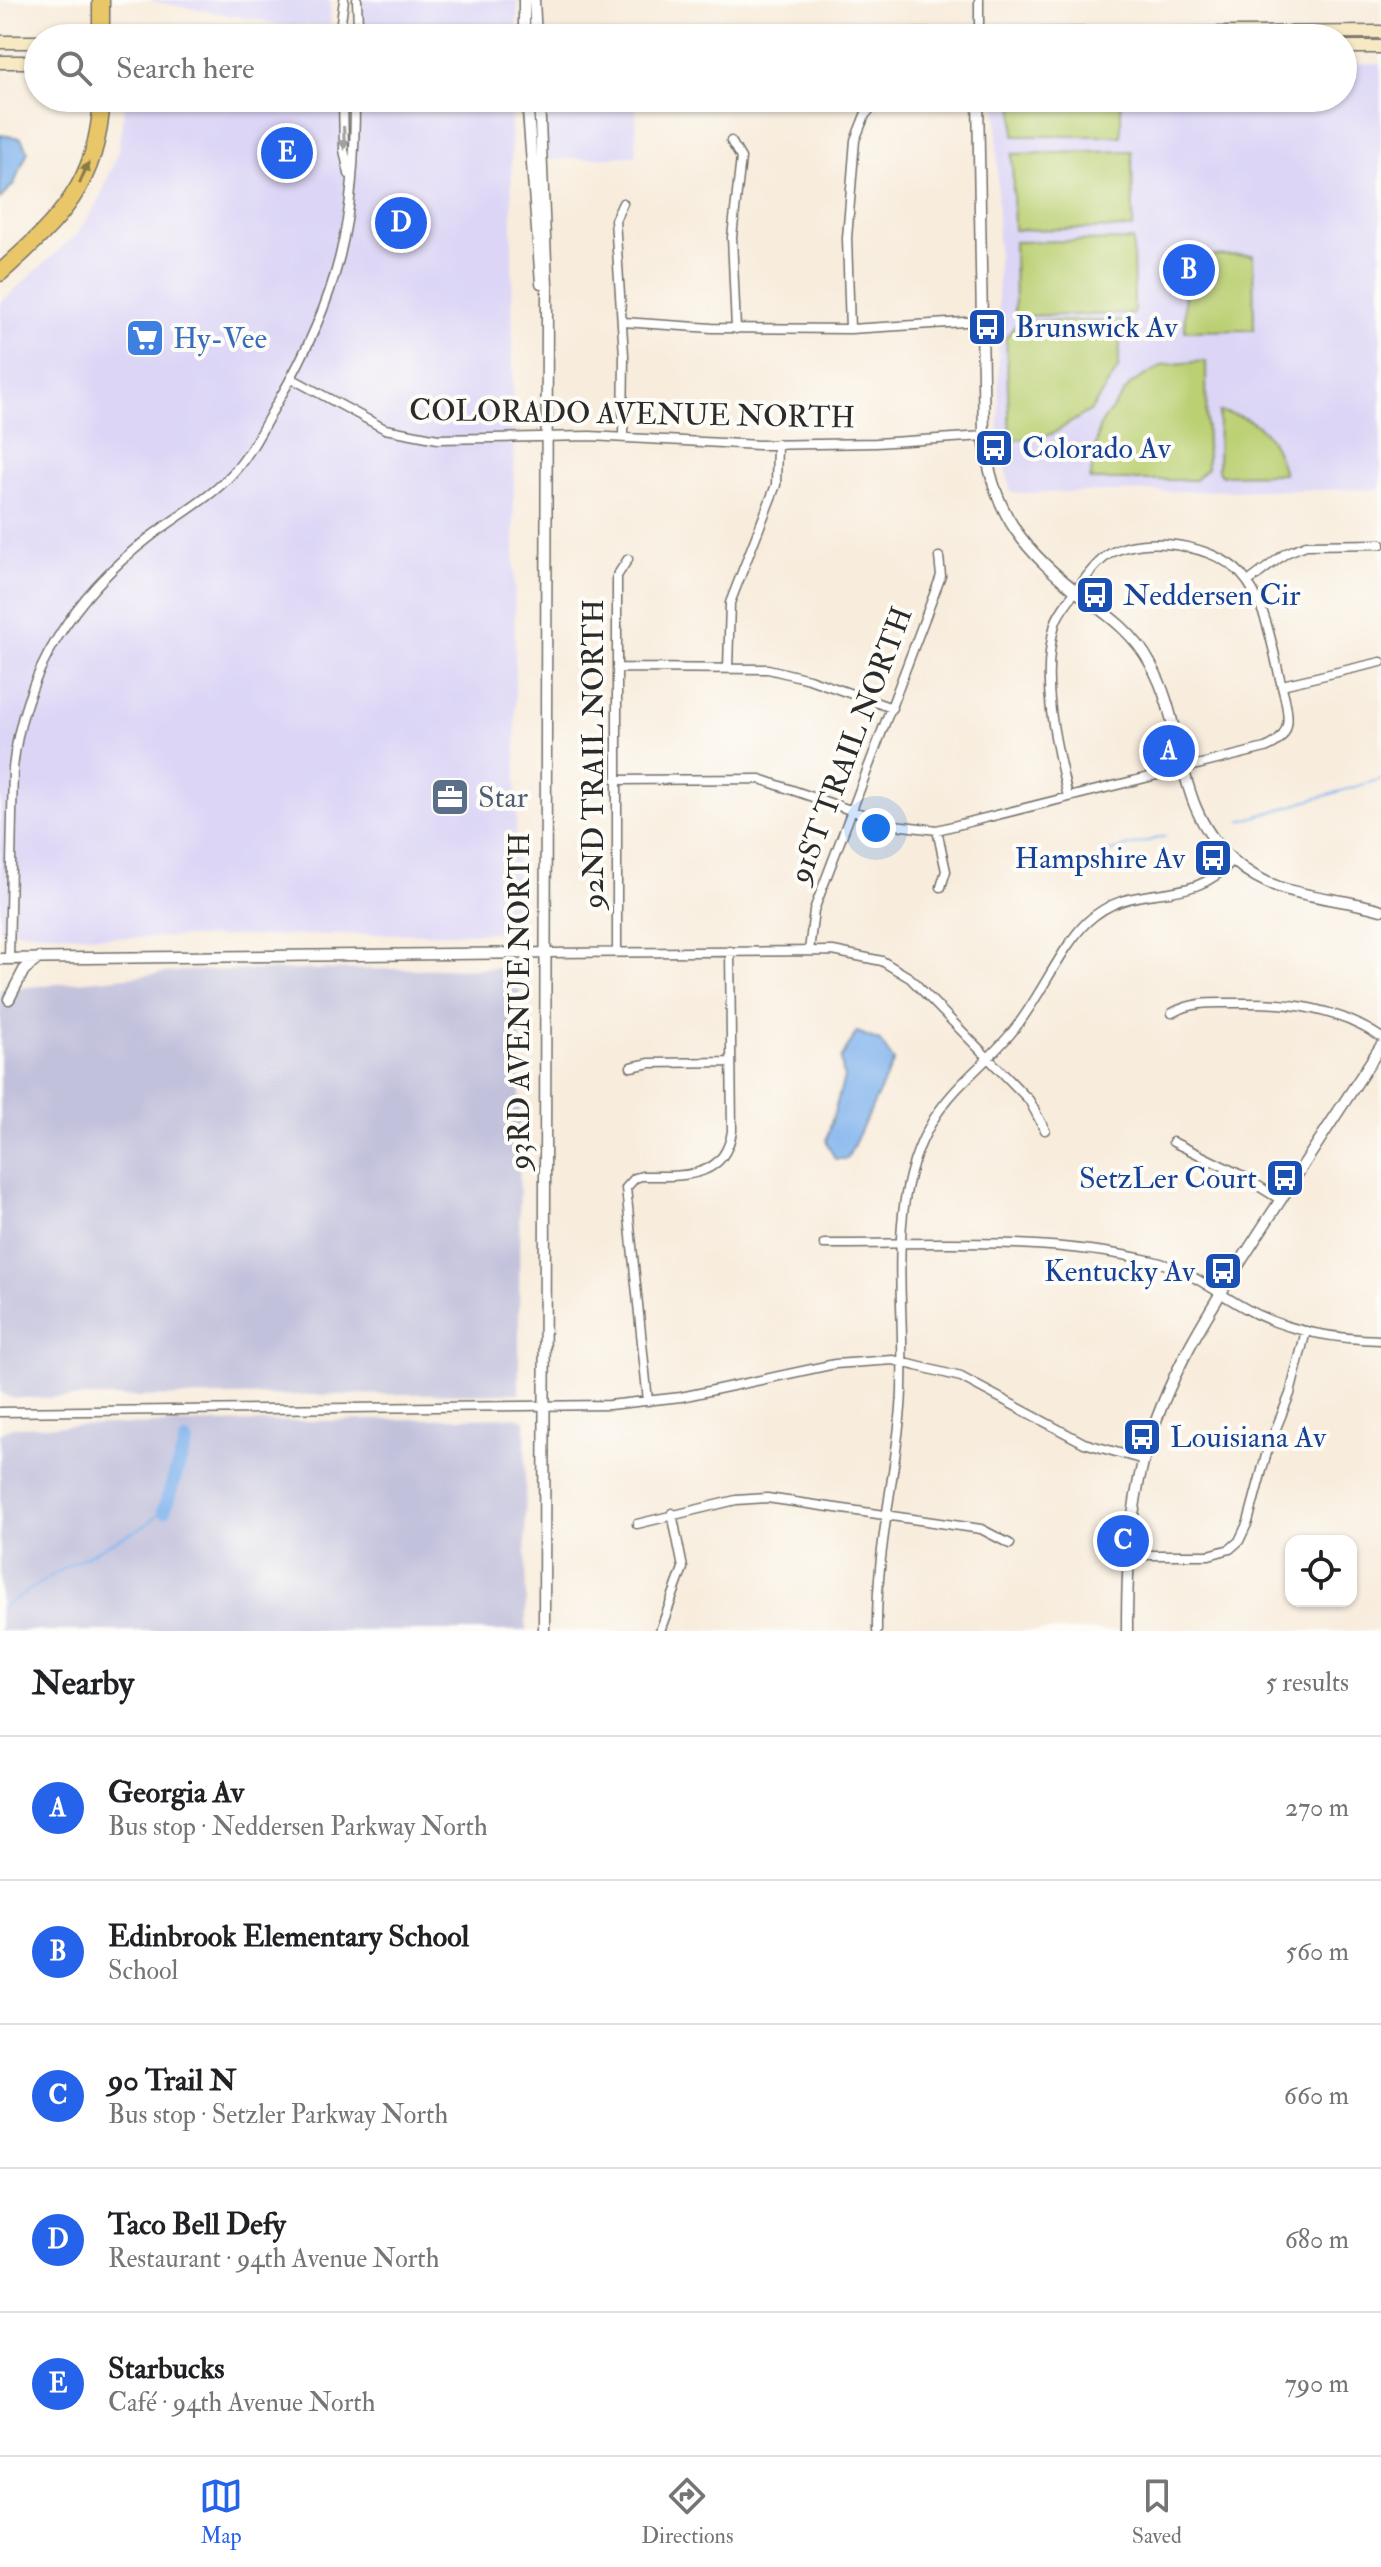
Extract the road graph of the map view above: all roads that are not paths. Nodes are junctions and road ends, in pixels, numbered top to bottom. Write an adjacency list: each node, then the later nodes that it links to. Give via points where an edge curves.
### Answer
1 (101, 0): 7 (highway)
2 (344, 0): 8 (street)
3 (357, 0): 9 (street)
4 (524, 0): 10 (street)
5 (534, 0): 11 (street)
6 (979, 0): 12 (street)
7 (101, 24)
8 (341, 24)
9 (359, 24)
10 (525, 24)
11 (535, 24)
12 (978, 24)
13 (1357, 32): 14 (main road)
14 (1381, 32)
15 (0, 42): 16 (main road)
16 (24, 42)
17 (1357, 47): 18 (main road)
18 (1381, 47)
19 (0, 62): 20 (main road)
20 (24, 62)
21 (100, 112): 31 (highway, one-way to 21, via 51,227 76,192 96,141)
22 (343, 112): 29 (street, one-way to 29)
23 (355, 112): 29 (street)
24 (528, 112): 34 (street, 93RD AVENUE NORTH)
25 (539, 112): 34 (street, 93RD AVENUE NORTH)
26 (868, 112): 36 (street, via 855,140 847,238)
27 (978, 112): 32 (street)
28 (731, 141): 35 (street, via 741,158 732,237)
29 (350, 178): 37 (street, via 339,269 318,329)
30 (623, 203): 33 (street, via 615,220)
31 (0, 273)
32 (981, 321): 36 (street); 38 (street)
33 (623, 322): 35 (street); 40 (street)
34 (546, 323): 39 (street, 93RD AVENUE NORTH)
35 (736, 329): 36 (street)
36 (850, 329)
37 (291, 378): 39 (street, COLORADO AVENUE NORTH, via 385,429 412,436); 65 (street, via 235,472 118,562 75,610 45,657 16,741)
38 (984, 436): 41 (street, COLORADO AVENUE NORTH); 46 (street, via 990,476 1010,525 1032,555)
39 (547, 437): 40 (street, COLORADO AVENUE NORTH); 63 (street, 93RD AVENUE NORTH)
40 (623, 437): 41 (street, COLORADO AVENUE NORTH)
41 (777, 444): 49 (street, via 776,485 730,603)
42 (1381, 544): 45 (street, via 1306,545 1286,553)
43 (939, 557): 51 (street, 91ST TRAIL NORTH, via 941,576)
44 (628, 559): 48 (street, 92ND TRAIL NORTH, via 617,576)
45 (1248, 582): 46 (street, via 1224,560 1198,549 1136,546 1103,559); 50 (street)
46 (1076, 591): 52 (street, via 1121,626 1150,663); 54 (street, via 1056,620 1049,699)
47 (1381, 662): 50 (street)
48 (617, 668): 49 (street); 53 (street, 92ND TRAIL NORTH)
49 (728, 668): 51 (street, via 789,673)
50 (1282, 685): 52 (street, via 1287,730 1275,745)
51 (892, 708): 55 (street, 91ST TRAIL NORTH)
52 (1182, 769): 54 (street); 57 (street, via 1198,817)
53 (616, 780): 55 (street, via 746,778); 62 (street, 92ND TRAIL NORTH)
54 (1068, 797): 56 (street)
55 (852, 811): 56 (street, via 909,829); 61 (street, 91ST TRAIL NORTH, via 814,910)
56 (937, 830): 58 (street, via 946,871)
57 (1233, 860): 59 (street, via 1283,891); 70 (street, via 1214,879 1192,890 1130,896 1093,917 1076,935 1033,1006)
58 (941, 887)
59 (1381, 910)
60 (730, 951): 61 (street); 62 (street); 71 (street)
61 (809, 951): 70 (street, via 850,952 897,969)
62 (617, 952): 63 (street)
63 (545, 953): 64 (street); 83 (street, 93RD AVENUE NORTH)
64 (39, 958): 65 (street); 66 (street, via 24,970)
65 (4, 959)
66 (9, 999)
67 (1172, 1013): 68 (street, via 1190,1003 1295,1004 1342,1016)
68 (1381, 1037)
69 (1381, 1046): 75 (street)
70 (987, 1058): 73 (street, via 1029,1100); 77 (street, via 952,1094 922,1138 905,1190)
71 (731, 1062): 72 (street); 82 (street, via 732,1131 719,1163 699,1174 635,1178 626,1188)
72 (631, 1067)
73 (1045, 1130)
74 (1173, 1142): 75 (street)
75 (1281, 1200): 78 (street)
76 (824, 1244): 77 (street)
77 (902, 1244): 78 (street, via 1028,1244 1137,1258 1175,1268); 81 (street)
78 (1220, 1293): 79 (street, via 1257,1314); 85 (street, via 1179,1364)
79 (1306, 1331): 80 (street); 90 (street, via 1239,1541 1209,1555)
80 (1381, 1340)
81 (902, 1362): 82 (street, via 835,1364); 85 (street, via 961,1377 1084,1443); 87 (street)
82 (648, 1401): 83 (street)
83 (545, 1406): 84 (street); 91 (street, 93RD AVENUE NORTH)
84 (0, 1412)
85 (1144, 1460): 90 (street)
86 (672, 1513): 87 (street, via 752,1497); 88 (street); 92 (street, via 683,1568)
87 (885, 1516): 89 (street, via 981,1529); 93 (street, via 877,1568)
88 (637, 1524)
89 (1010, 1544)
90 (1128, 1555): 94 (street)
91 (544, 1631)
92 (660, 1631)
93 (877, 1631)
94 (1127, 1631)

